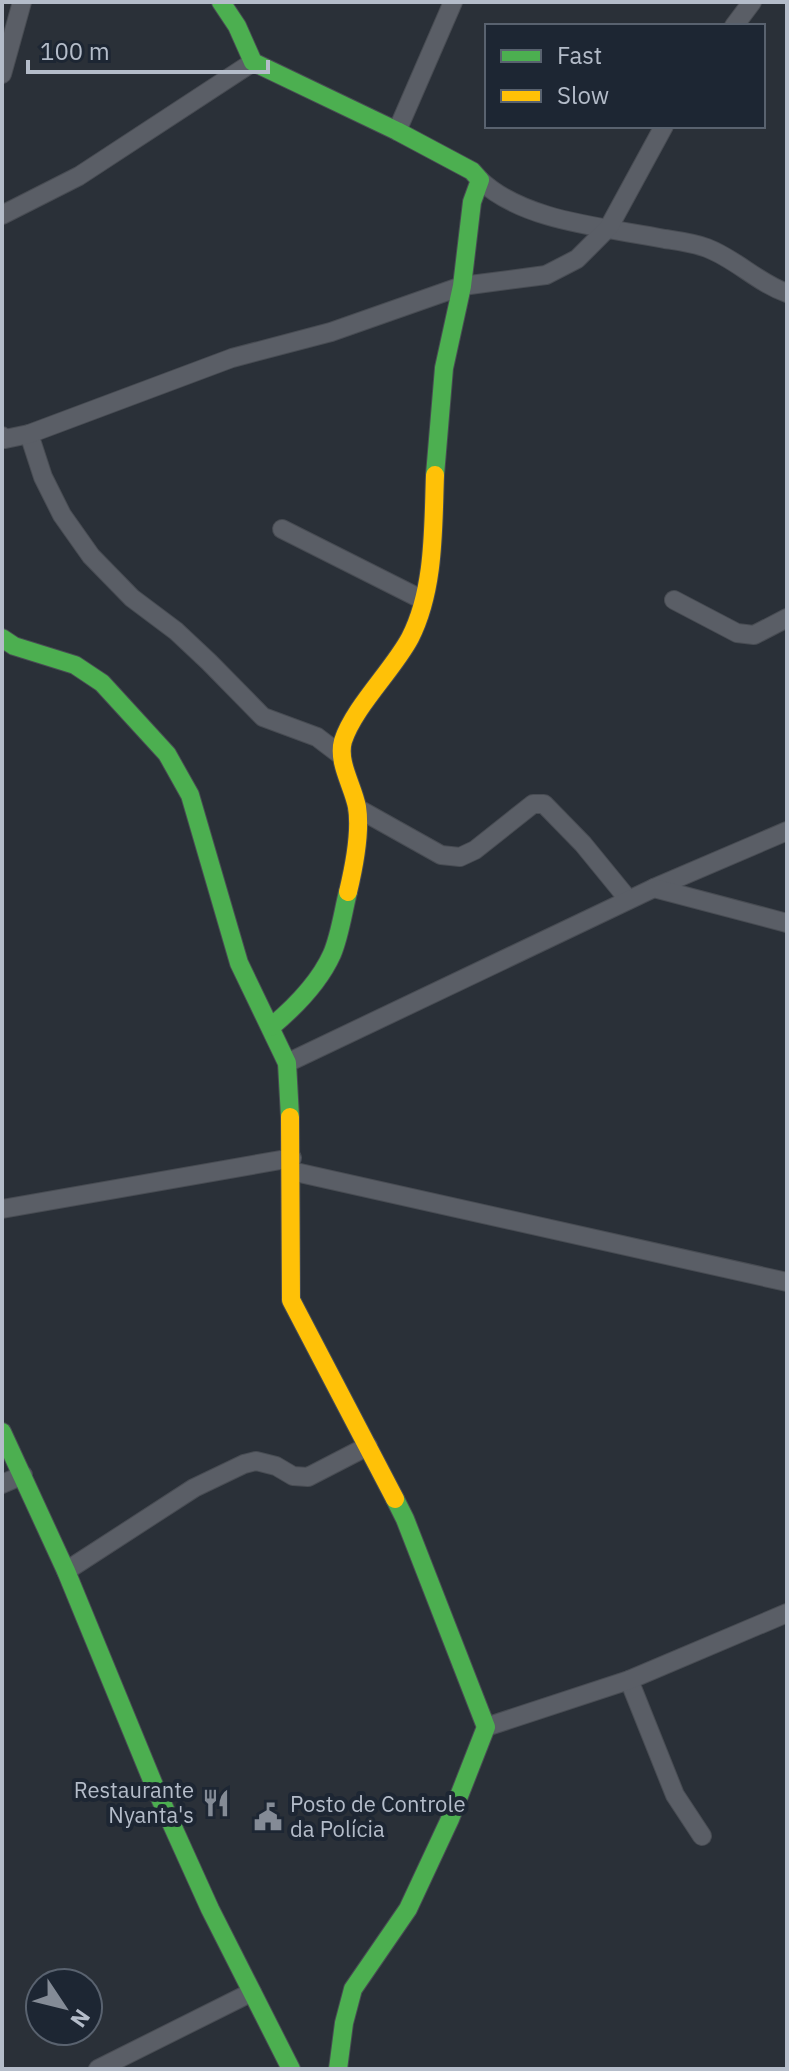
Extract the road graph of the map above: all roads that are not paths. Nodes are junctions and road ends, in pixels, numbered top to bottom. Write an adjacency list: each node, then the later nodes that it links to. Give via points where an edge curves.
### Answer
1 (22, 2): 6 (street)
2 (221, 2): 7 (street)
3 (453, 2): 10 (street)
4 (752, 2): 5 (street)
5 (736, 24)
6 (6, 43): 8 (street)
7 (253, 62): 10 (street); 12 (street, via 79,176)
8 (2, 74)
9 (663, 128): 13 (street)
10 (397, 131): 11 (street)
11 (480, 180): 13 (street, via 508,201 540,215); 14 (street, via 472,202)
12 (2, 215)
13 (609, 227): 14 (street, via 577,259 546,275); 15 (street, via 704,247)
14 (462, 286): 16 (street, via 331,332 232,358); 19 (street, via 444,368 433,538)
15 (787, 293)
16 (29, 434): 17 (street); 23 (street, via 62,515 91,556 263,717 317,737)
17 (2, 436)
18 (282, 529): 19 (street)
19 (423, 600): 23 (street, via 410,637 352,724)
20 (674, 600): 21 (street, via 737,633 754,635)
21 (787, 618)
22 (2, 638): 29 (street, via 91,675 167,754 190,795 239,963)
23 (342, 756): 24 (street)
24 (357, 808): 27 (street, via 441,855 460,857 533,804 544,804); 29 (street, via 350,882 333,951 292,1009)
25 (787, 831): 26 (street)
26 (654, 888): 27 (street); 28 (street)
27 (628, 899): 30 (street)
28 (787, 923)
29 (271, 1027): 30 (street)
30 (287, 1063): 31 (street)
31 (292, 1165): 32 (street); 33 (street); 35 (street, via 291,1300)
32 (2, 1209)
33 (787, 1282)
34 (2, 1432): 36 (street)
35 (368, 1446): 38 (street, via 308,1477 256,1461 244,1464 194,1488); 41 (street, via 405,1519)
36 (23, 1475): 37 (street); 38 (street)
37 (2, 1484)
38 (66, 1571): 43 (street, via 154,1785)
39 (787, 1613): 40 (street)
40 (629, 1680): 41 (street); 42 (street, via 675,1795)
41 (486, 1727): 46 (street, via 454,1813 407,1912 358,1980 346,2008)
42 (702, 1836)
43 (252, 1992): 44 (street); 45 (street)
44 (98, 2069)
45 (291, 2069)
46 (338, 2069)

